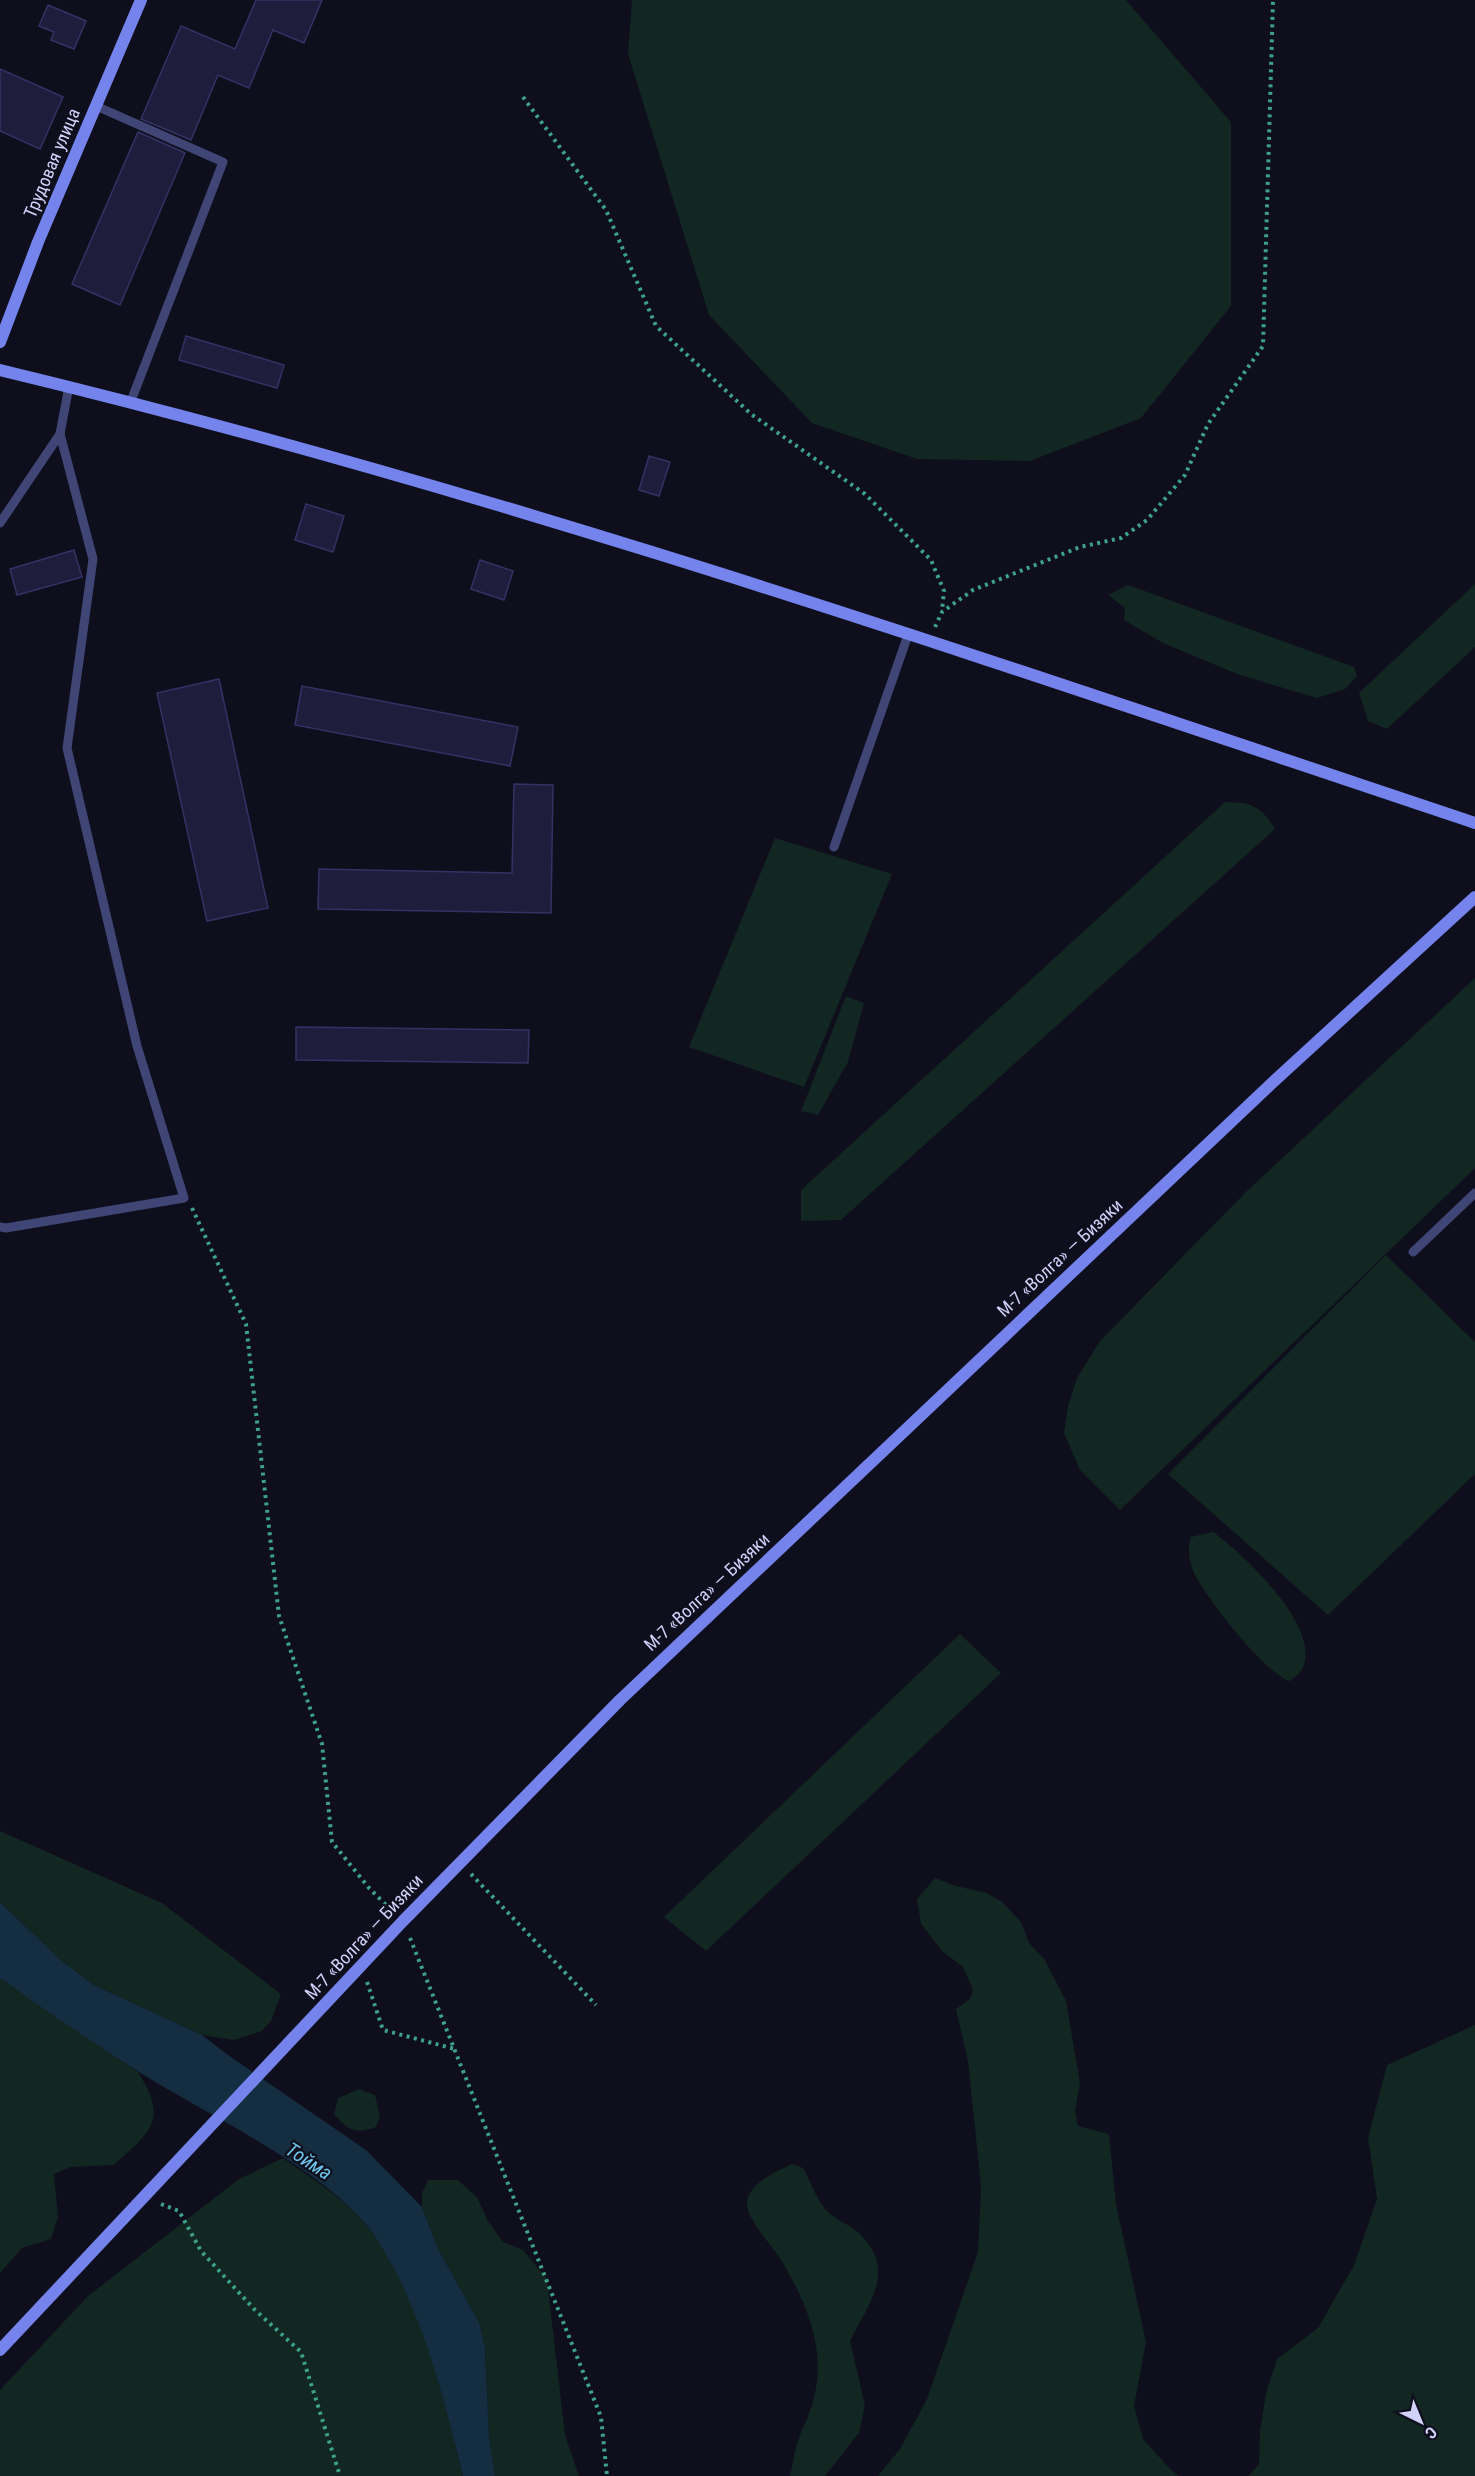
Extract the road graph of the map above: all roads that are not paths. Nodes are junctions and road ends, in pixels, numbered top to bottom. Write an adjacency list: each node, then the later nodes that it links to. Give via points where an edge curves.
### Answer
1 (141, 0): 2 (main road, Трудовая улица)
2 (96, 106): 3 (main road, Трудовая улица); 6 (lane, via 223,162)
3 (0, 342)
4 (0, 370): 5 (main road)
5 (69, 387): 6 (main road); 7 (lane)
6 (131, 401): 9 (main road, via 562,525)
7 (60, 434): 8 (lane); 14 (lane, via 93,559 67,748 137,1046 184,1198)
8 (0, 523)
9 (908, 635): 10 (main road); 11 (lane)
10 (1475, 823)
11 (834, 847)
12 (1475, 897): 16 (main road, М-7 «Волга» — Бизяки, via 1271,1084 654,1667 403,1922)
13 (1475, 1192): 15 (lane)
14 (0, 1227)
15 (1413, 1252)
16 (0, 2350)

